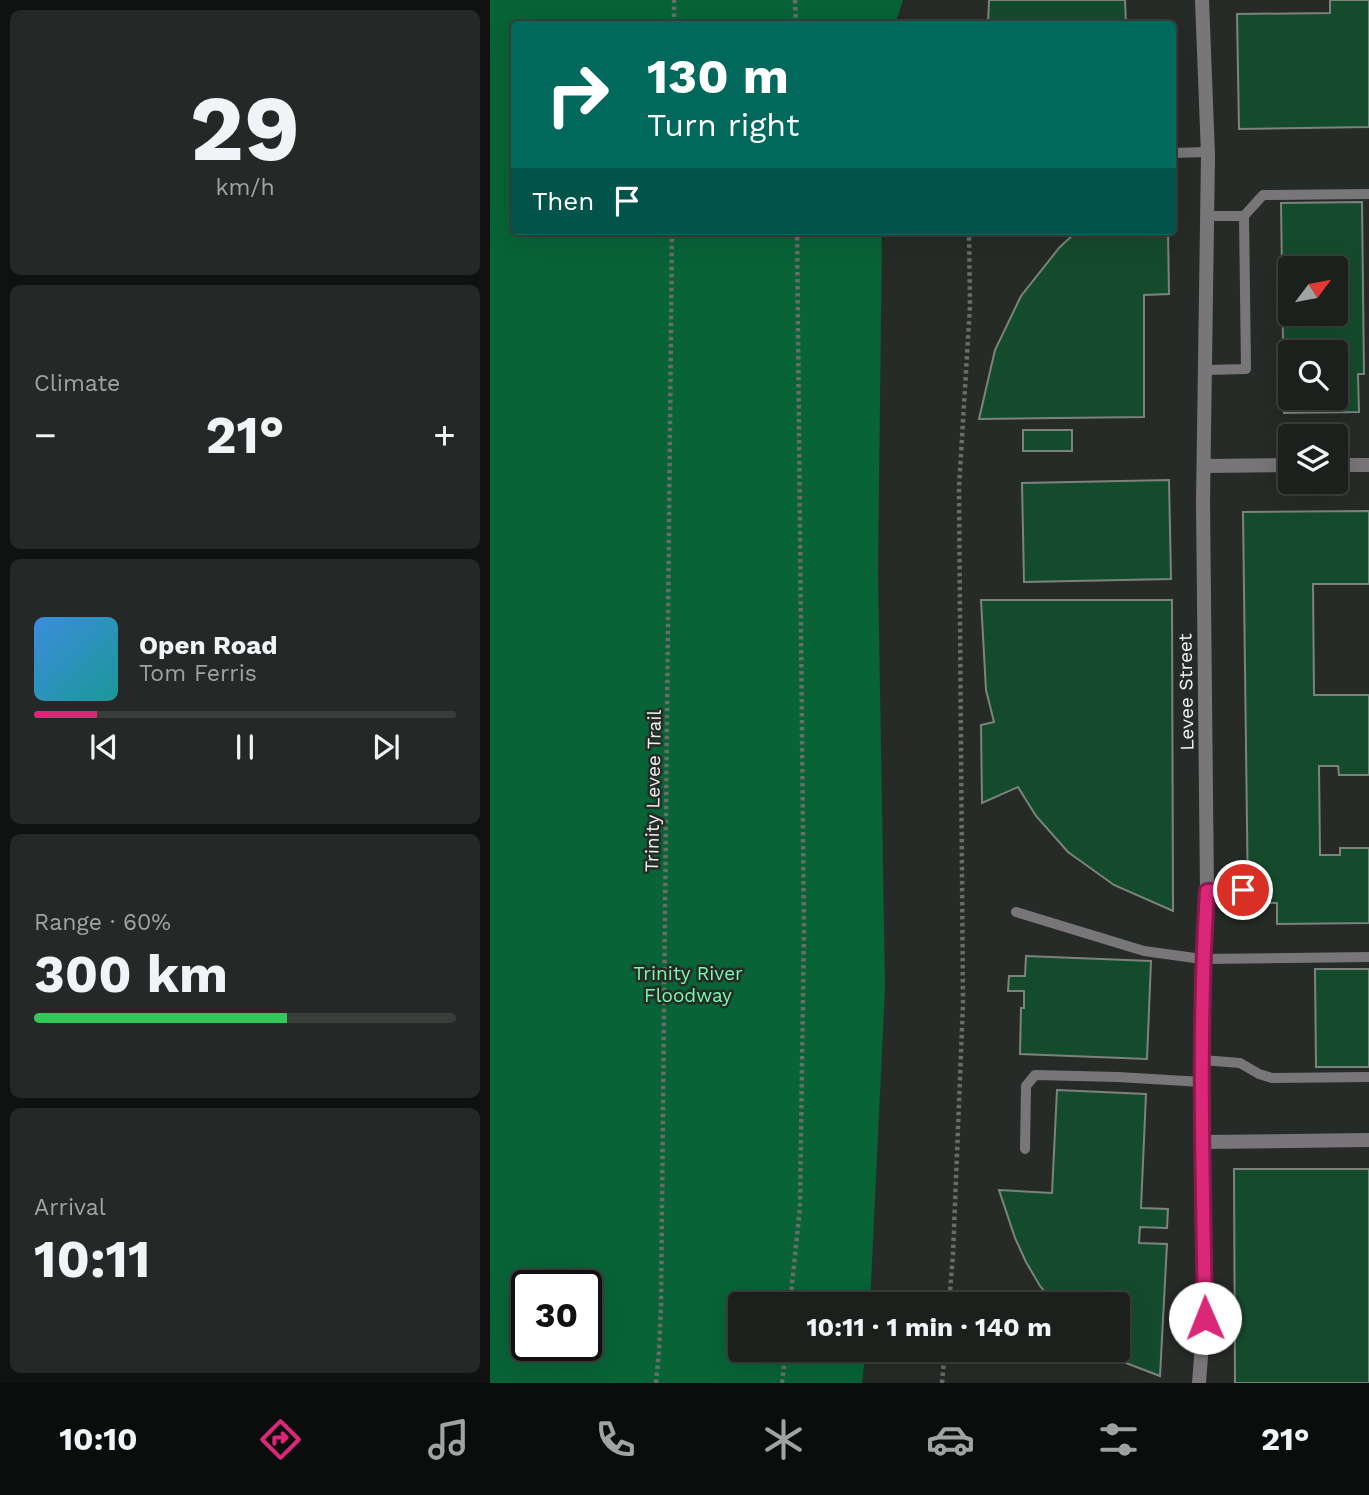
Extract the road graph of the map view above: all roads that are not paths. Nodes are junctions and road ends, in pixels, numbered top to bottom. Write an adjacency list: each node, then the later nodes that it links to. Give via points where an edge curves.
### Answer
1 (1202, 0): 2 (street, Levee Street)
2 (1208, 152): 3 (lane); 5 (street, Levee Street)
3 (1176, 153)
4 (1369, 194): 6 (lane, via 1263,195)
5 (1207, 216): 6 (lane); 7 (street, Levee Street)
6 (1244, 216): 7 (lane, via 1246,369)
7 (1205, 370): 11 (street, Levee Street)
8 (1278, 465): 11 (street)
9 (1348, 465): 10 (street)
10 (1369, 465)
11 (1204, 466): 13 (street, Levee Street)
12 (1243, 890): 13 (lane)
13 (1207, 891): 16 (street, Levee Street)
14 (1016, 912): 16 (lane, via 1144,951)
15 (1369, 957): 16 (lane)
16 (1202, 959): 17 (street, Levee Street)
17 (1202, 1060): 18 (lane, via 1240,1063 1272,1078); 19 (street, Levee Street)
18 (1369, 1077)
19 (1202, 1082): 21 (street, Levee Street); 22 (lane, via 1035,1074 1026,1086)
20 (1369, 1140): 21 (street)
21 (1202, 1142): 23 (street, Levee Street, via 1205,1318)
22 (1025, 1149)
23 (1199, 1383)

